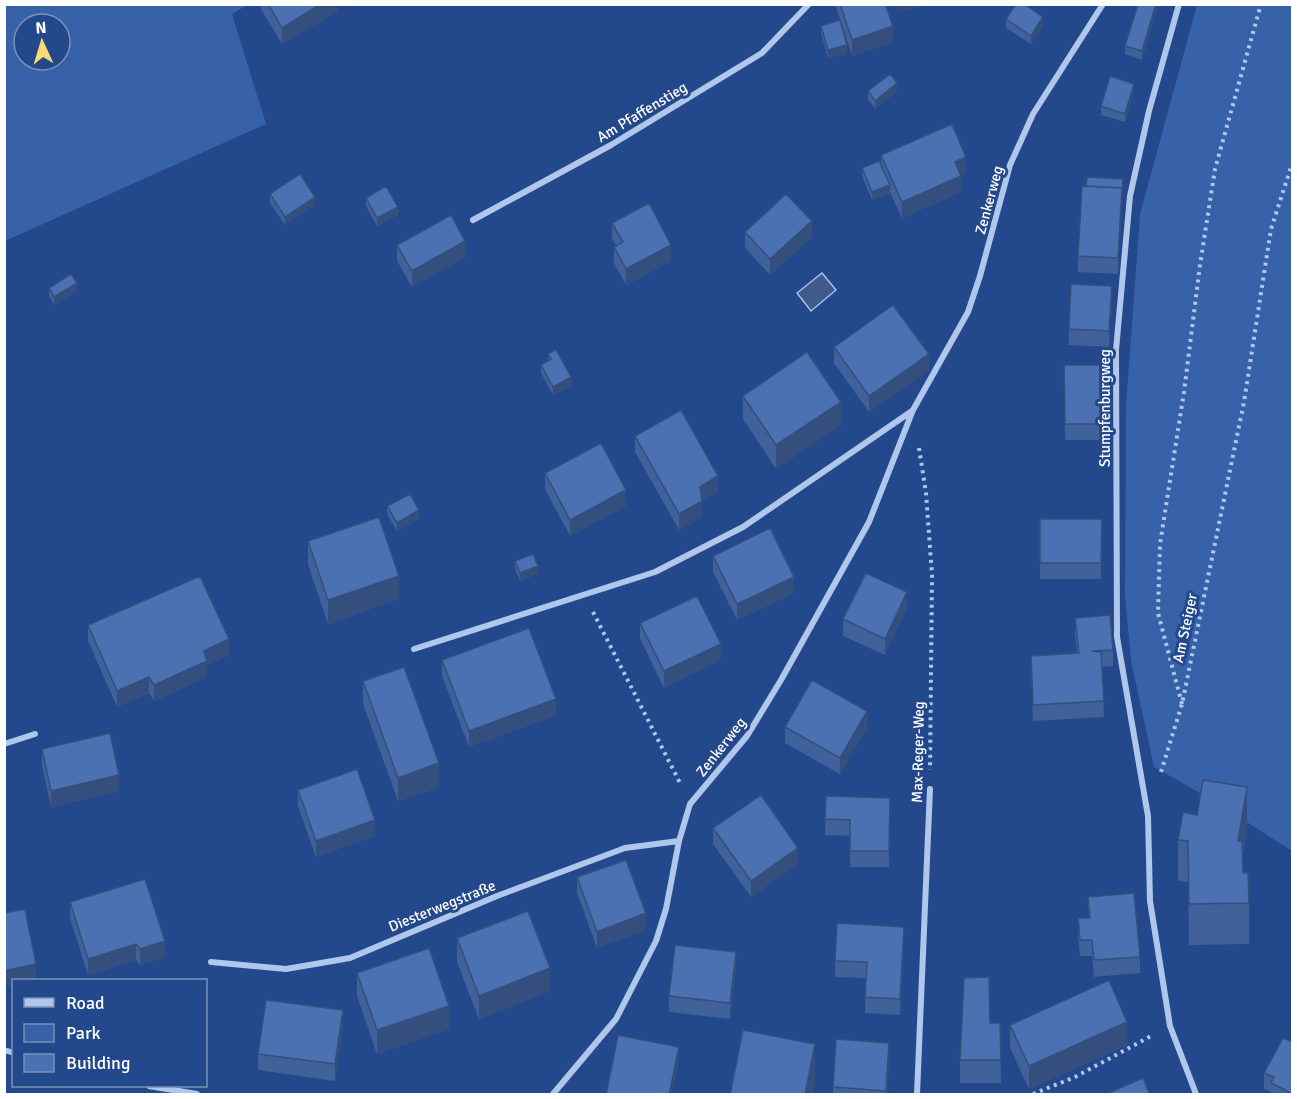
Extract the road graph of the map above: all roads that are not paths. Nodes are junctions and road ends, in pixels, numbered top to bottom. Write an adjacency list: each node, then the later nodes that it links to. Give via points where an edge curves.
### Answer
1 (809, 4): 4 (street, Am Pfaffenstieg, via 762,53 612,145)
2 (1103, 4): 5 (street, Zenkerweg, via 1033,114 1010,165 968,312)
3 (1179, 4): 16 (street, Stumpfenburgweg, via 1130,196 1116,350 1117,638 1148,816 1150,901 1170,1026)
4 (473, 220)
5 (913, 410): 6 (street, Zenkerweg, via 743,527 655,572); 10 (street, Zenkerweg, via 869,522 747,736 690,804)
6 (414, 649)
7 (35, 734): 8 (street)
8 (4, 744)
9 (930, 789): 15 (street, Max-Reger-Weg)
10 (679, 841): 11 (street, Diesterwegstraße, via 625,848 350,958 286,969); 14 (street, Zenkerweg, via 656,941 616,1019)
11 (211, 962)
12 (154, 1087): 13 (street)
13 (197, 1095)
14 (553, 1095)
15 (917, 1095)
16 (1196, 1095)

